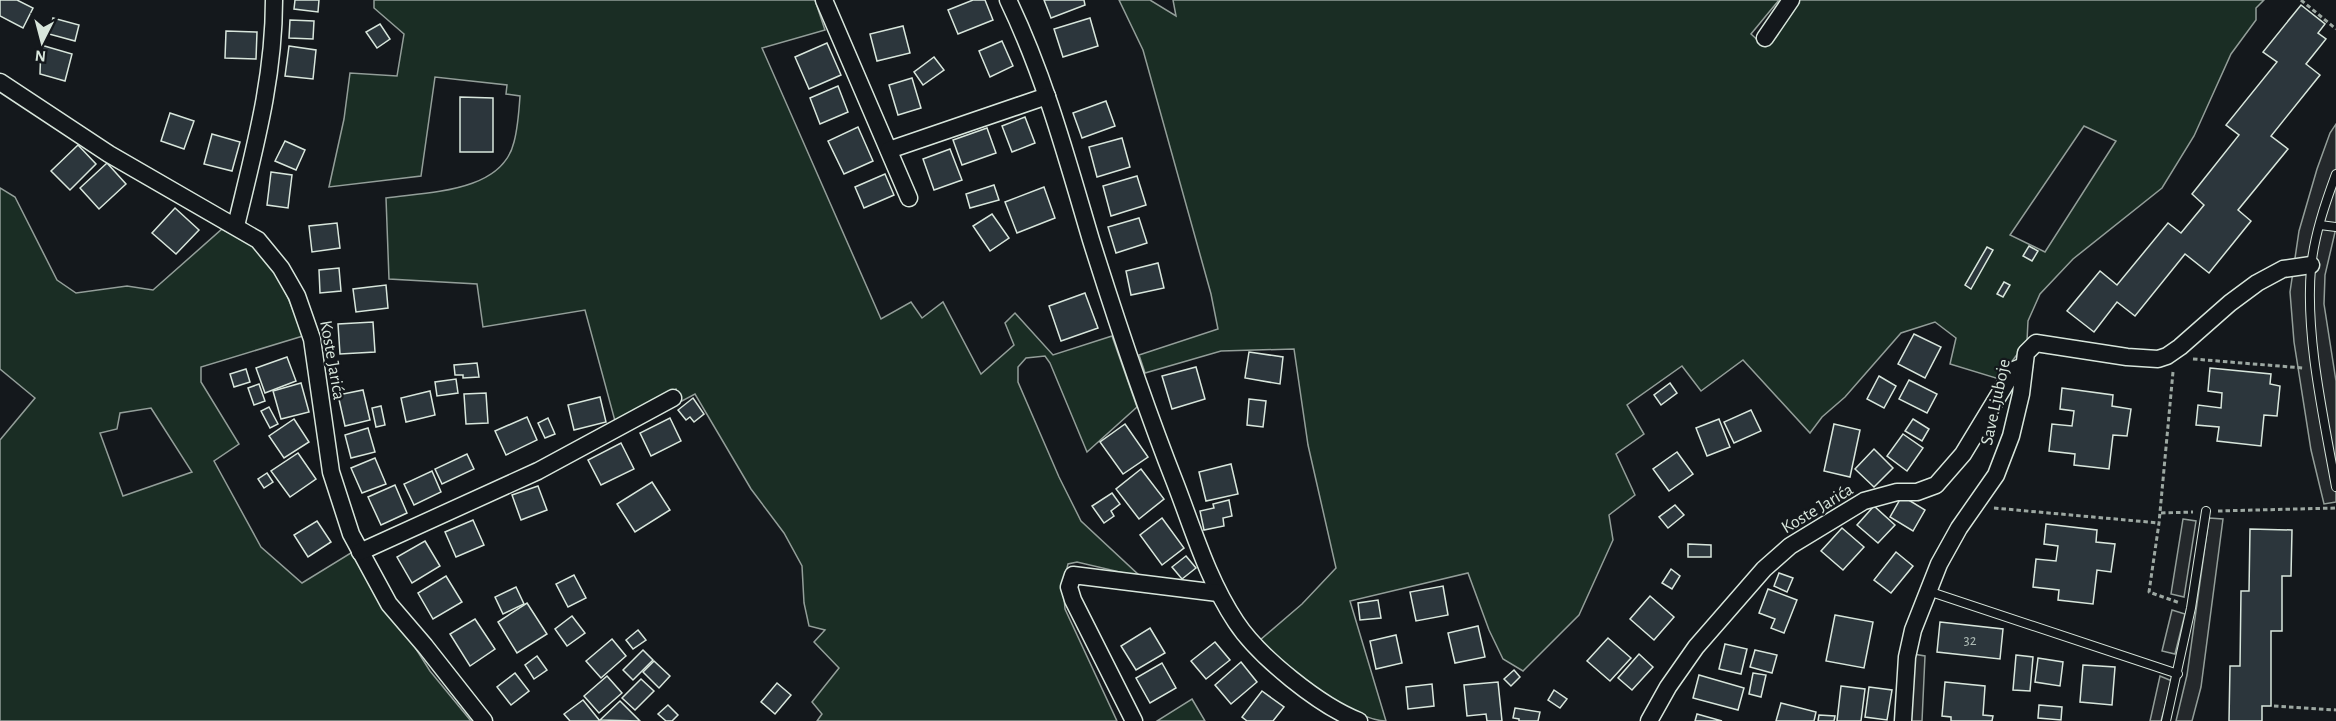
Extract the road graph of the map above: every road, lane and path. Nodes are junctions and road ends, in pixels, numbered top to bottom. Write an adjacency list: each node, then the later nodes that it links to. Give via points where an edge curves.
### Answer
1 (274, 0): 14 (street, via 265,105)
2 (824, 0): 10 (street)
3 (1008, 0): 9 (street)
4 (1791, 0): 7 (street)
5 (2301, 0): 6 (path)
6 (2336, 29)
7 (1765, 39)
8 (0, 82): 14 (street, Koste Jarića, via 109,154)
9 (1047, 96): 10 (street); 29 (street, via 1142,398)
10 (890, 150): 12 (street)
11 (2336, 174): 13 (lane)
12 (909, 198)
13 (2320, 225): 15 (lane); 16 (lane)
14 (236, 226): 27 (street, Koste Jarića, via 258,240 280,268 306,318 331,472 339,504)
15 (2336, 227)
16 (2311, 265): 17 (street, via 2283,269 2257,283 2222,309); 19 (lane, via 2310,314)
17 (2173, 355): 18 (street, Save Ljuboje, via 2149,359 2036,343 2026,353); 19 (path); 25 (path)
18 (2024, 366): 22 (street, Save Ljuboje, via 2011,436 1996,475); 37 (street, Koste Jarića, via 2014,370 1963,454 1936,485 1864,501 1790,546 1764,569 1696,647)
19 (2317, 369): 21 (lane)
20 (673, 398): 27 (street, via 538,471)
21 (2336, 487)
22 (1975, 507): 26 (path); 28 (street, Save Ljuboje, via 1948,545)
23 (2336, 508): 24 (path)
24 (2206, 511): 25 (path); 30 (lane)
25 (2160, 513): 26 (path)
26 (2159, 523): 30 (path, via 2150,592)
27 (360, 552): 34 (street, Koste Jarića, via 390,604)
28 (1927, 591): 31 (lane); 38 (street, Save Ljuboje, via 1909,645)
29 (1218, 593): 35 (street, via 1073,575 1069,587 1073,600); 36 (street, via 1237,624 1279,668)
30 (2191, 608): 31 (lane)
31 (2178, 674): 39 (lane)
32 (2274, 706): 33 (path)
33 (2336, 710)
34 (484, 721)
35 (1134, 721)
36 (1359, 721)
37 (1648, 721)
38 (1903, 721)
39 (2166, 721)

